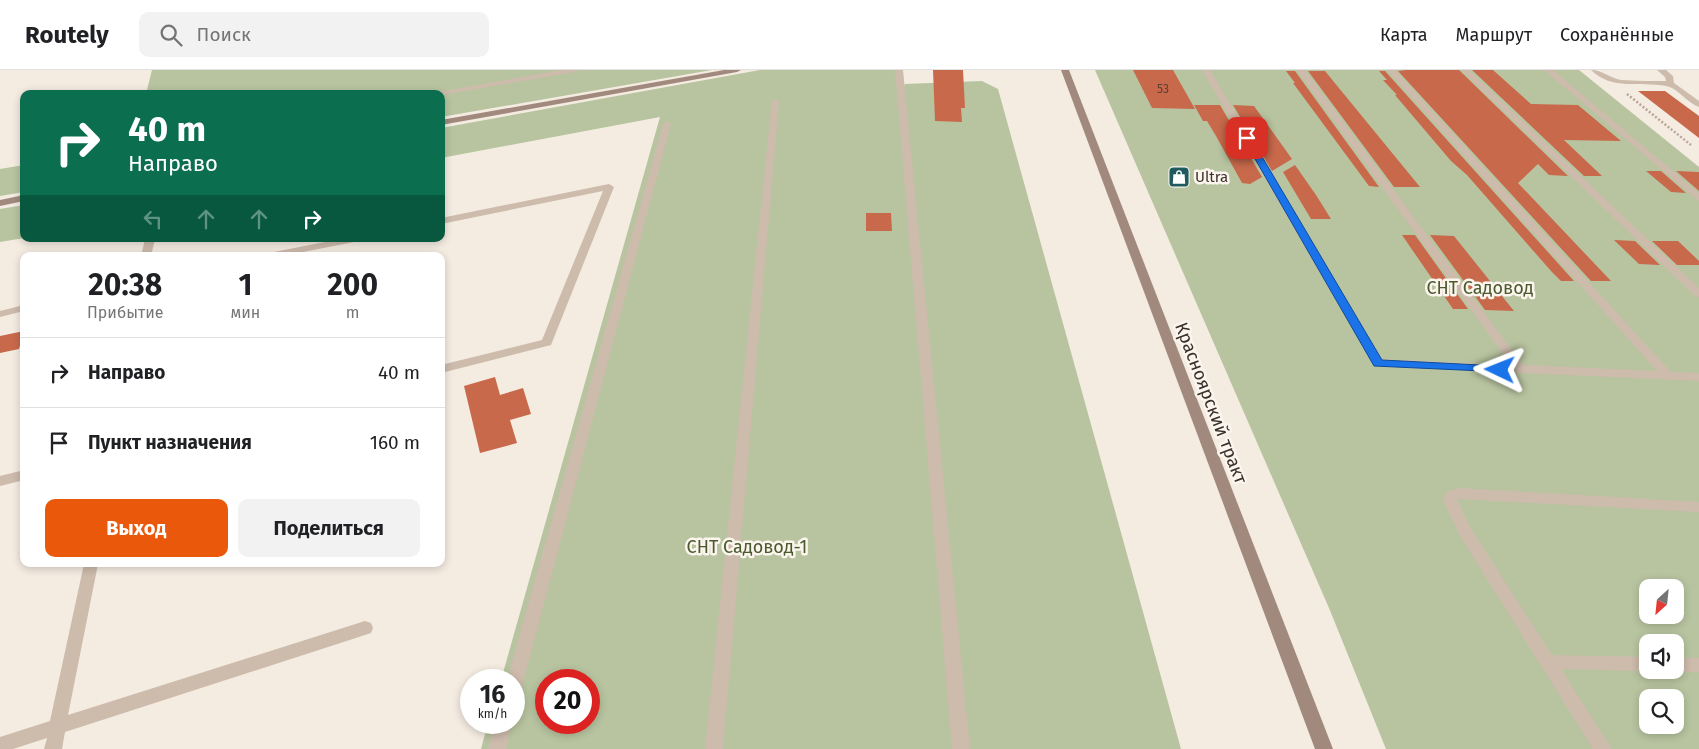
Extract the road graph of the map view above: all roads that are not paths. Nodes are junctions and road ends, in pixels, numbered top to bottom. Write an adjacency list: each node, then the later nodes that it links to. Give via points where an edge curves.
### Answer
1 (575, 70): 13 (street)
2 (736, 70): 16 (main road)
3 (899, 70): 47 (street)
4 (1065, 70): 48 (main road, Красноярский тракт)
5 (1206, 70): 28 (street, via 1378,363)
6 (1300, 70): 28 (street)
7 (1391, 70): 29 (street)
8 (1465, 70): 24 (street)
9 (1548, 70): 18 (street)
10 (1595, 70): 12 (street, via 1619,82)
11 (1661, 70): 12 (street, via 1668,76)
12 (1670, 84): 15 (street)
13 (445, 92)
14 (775, 100): 46 (street)
15 (1699, 105)
16 (445, 122)
17 (667, 124): 40 (street)
18 (1699, 198)
19 (20, 199): 20 (main road)
20 (0, 203)
21 (445, 220): 27 (street, via 609,187 547,342)
22 (339, 242): 23 (street)
23 (288, 252)
24 (1699, 294)
25 (20, 309): 26 (street)
26 (0, 314)
27 (445, 368)
28 (1519, 370): 29 (street)
29 (1667, 374): 30 (street)
30 (1699, 377)
31 (20, 476): 32 (street)
32 (0, 481)
33 (1699, 507): 36 (street, via 1458,493 1451,496 1450,501 1464,530)
34 (90, 567): 41 (street)
35 (365, 628): 41 (street)
36 (1548, 662): 37 (street); 49 (street)
37 (1639, 664)
38 (1684, 665): 39 (street)
39 (1699, 665)
40 (519, 669)
41 (57, 726): 43 (street); 44 (street)
42 (501, 734): 45 (street)
43 (0, 745)
44 (53, 749)
45 (497, 749)
46 (714, 749)
47 (961, 749)
48 (1324, 749)
49 (1603, 749)

